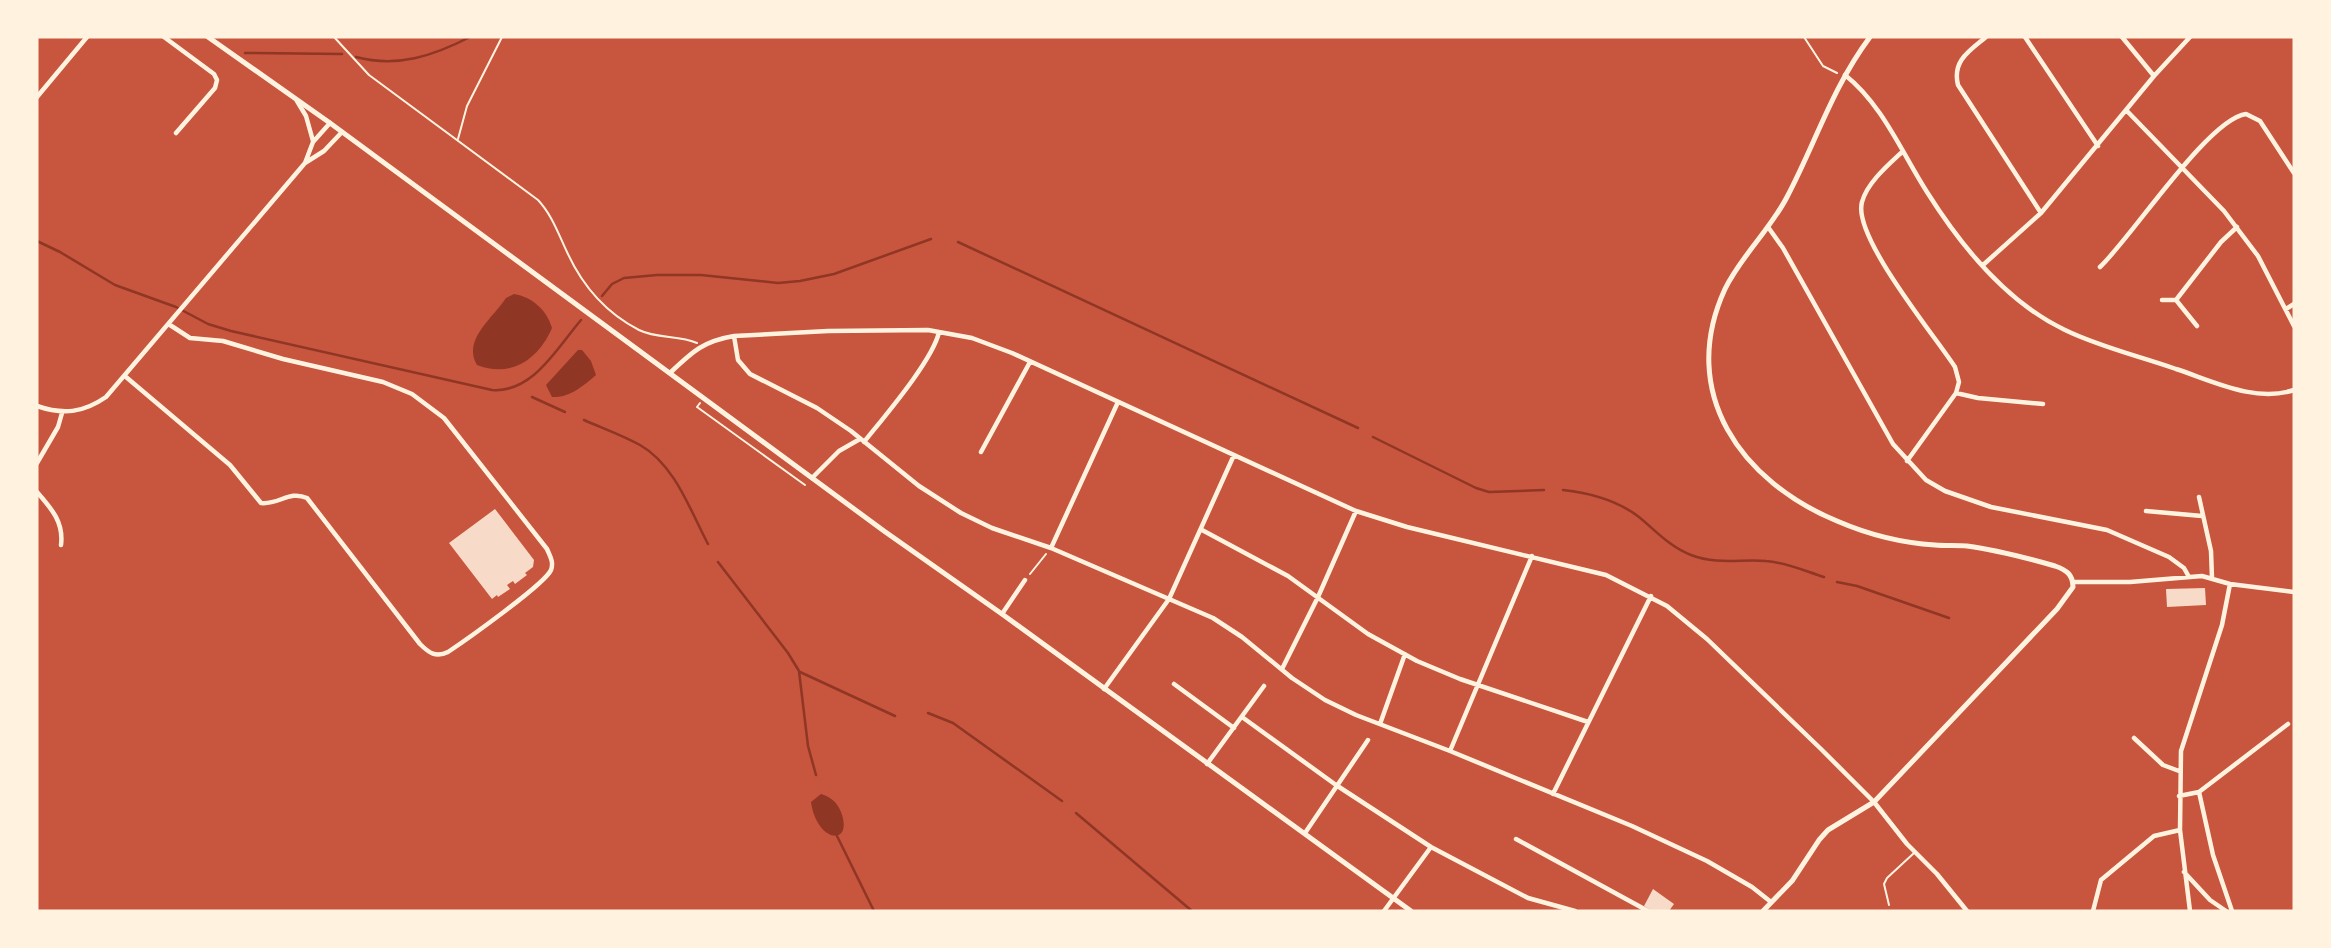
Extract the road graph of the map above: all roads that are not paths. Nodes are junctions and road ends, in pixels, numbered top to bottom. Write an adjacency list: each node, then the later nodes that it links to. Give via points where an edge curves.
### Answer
1 (87, 37): 11 (street)
2 (164, 37): 16 (street, via 217,80)
3 (208, 37): 12 (main road)
4 (1870, 37): 9 (main road)
5 (1986, 37): 23 (street, via 1958,63 1958,85)
6 (2025, 37): 18 (street)
7 (2122, 37): 10 (street)
8 (2190, 37): 10 (street)
9 (1845, 75): 19 (street, via 1875,106); 24 (main road)
10 (2154, 76): 13 (street)
11 (37, 97)
12 (296, 100): 14 (main road); 17 (street)
13 (2127, 111): 18 (street); 21 (street)
14 (330, 123): 15 (main road); 17 (street)
15 (342, 132): 20 (street); 38 (main road)
16 (176, 133)
17 (313, 142): 20 (street)
18 (2098, 146): 23 (street)
19 (1902, 152): 26 (street, via 1946,220); 41 (street, via 1870,187 1861,212 1883,262 1955,368 1959,382)
20 (305, 163): 32 (street)
21 (2183, 167): 22 (street, via 2225,124 2246,114 2260,121); 25 (street); 27 (street)
22 (2294, 173)
23 (2041, 213): 26 (street)
24 (1769, 227): 49 (street); 64 (main road, via 1727,286 1711,342 1714,398 1741,453 1776,487 1839,522 1876,534 2037,561 2064,569)
25 (2237, 227): 29 (street); 31 (street)
26 (1983, 265): 40 (street, via 2026,305 2082,337 2250,393)
27 (2100, 267)
28 (2162, 300): 29 (street)
29 (2176, 300): 33 (street)
30 (2294, 304): 31 (street)
31 (2286, 309): 34 (street)
32 (170, 325): 39 (street); 39 (street, via 190,338 219,340 383,382 420,398 444,418 547,550 550,573 449,652 433,655 307,498 294,495 261,503 230,465)
33 (2197, 326)
34 (2294, 326)
35 (939, 332): 36 (street, via 903,329); 37 (street, via 983,342); 46 (street, via 928,357)
36 (734, 336): 38 (street, via 701,345); 46 (street, via 743,369 817,408)
37 (1030, 362): 42 (street); 47 (street)
38 (671, 372): 51 (main road)
39 (126, 377): 45 (street, via 97,403)
40 (2294, 390)
41 (1955, 393): 43 (street); 49 (street)
42 (1118, 402): 48 (street); 59 (street)
43 (2043, 404)
44 (37, 406): 45 (street)
45 (62, 413): 50 (street)
46 (862, 440): 51 (street, via 839,451); 59 (street, via 946,504 992,528)
47 (981, 452)
48 (1234, 455): 54 (street); 57 (street)
49 (1908, 461): 61 (street, via 1926,480 1955,495 2003,510 2108,530 2169,557 2185,568)
50 (37, 463)
51 (812, 478): 70 (main road)
52 (37, 492): 58 (street, via 53,510 63,533)
53 (2199, 497): 56 (street)
54 (1356, 511): 60 (street); 68 (street)
55 (2146, 511): 56 (street)
56 (2203, 516): 62 (street)
57 (1202, 530): 68 (street); 69 (street)
58 (61, 545)
59 (1051, 548): 69 (street)
60 (1532, 556): 67 (street, via 1606,575); 74 (street)
61 (2189, 577): 62 (street); 64 (street)
62 (2212, 578): 65 (street)
63 (1025, 580): 70 (street)
64 (2073, 582): 91 (main road, via 2057,609)
65 (2230, 584): 66 (street); 86 (street, via 2224,617 2186,730)
66 (2294, 592)
67 (1651, 596): 78 (street); 91 (street, via 1707,639)
68 (1318, 597): 71 (street, via 1368,634); 72 (street)
69 (1169, 599): 72 (street, via 1213,618); 76 (street)
70 (1002, 614): 76 (main road)
71 (1405, 654): 74 (street); 79 (street)
72 (1282, 669): 79 (street, via 1325,700)
73 (1174, 684): 81 (street)
74 (1478, 685): 78 (street); 84 (street)
75 (1264, 686): 77 (street)
76 (1104, 689): 85 (main road)
77 (1242, 717): 81 (street); 87 (street)
78 (1588, 722): 89 (street)
79 (1380, 724): 84 (street)
80 (2288, 724): 88 (street)
81 (1234, 728): 85 (street)
82 (2134, 738): 86 (street, via 2163,765)
83 (1368, 740): 87 (street)
84 (1450, 751): 89 (street)
85 (1207, 764): 93 (main road)
86 (2179, 771): 90 (street)
87 (1336, 785): 93 (street); 95 (street)
88 (2199, 792): 90 (street); 110 (street)
89 (1553, 794): 99 (street, via 1685,850)
90 (2179, 796): 92 (street)
91 (1874, 802): 96 (street); 99 (main road, via 1828,830)
92 (2180, 830): 97 (street); 107 (street, via 2154,836 2101,880)
93 (1304, 834): 98 (main road)
94 (1516, 839): 104 (street)
95 (1431, 847): 98 (street); 103 (street, via 1528,898)
96 (1915, 852): 100 (lane, via 1884,884); 106 (street)
97 (2184, 872): 108 (street); 109 (street)
98 (1394, 899): 101 (street); 102 (main road)
99 (1772, 902): 105 (main road)
100 (1889, 905)
101 (1384, 911)
102 (1411, 911)
103 (1574, 911)
104 (1648, 911)
105 (1763, 911)
106 (1967, 911)
107 (2092, 911)
108 (2190, 911)
109 (2226, 911)
110 (2232, 911)

